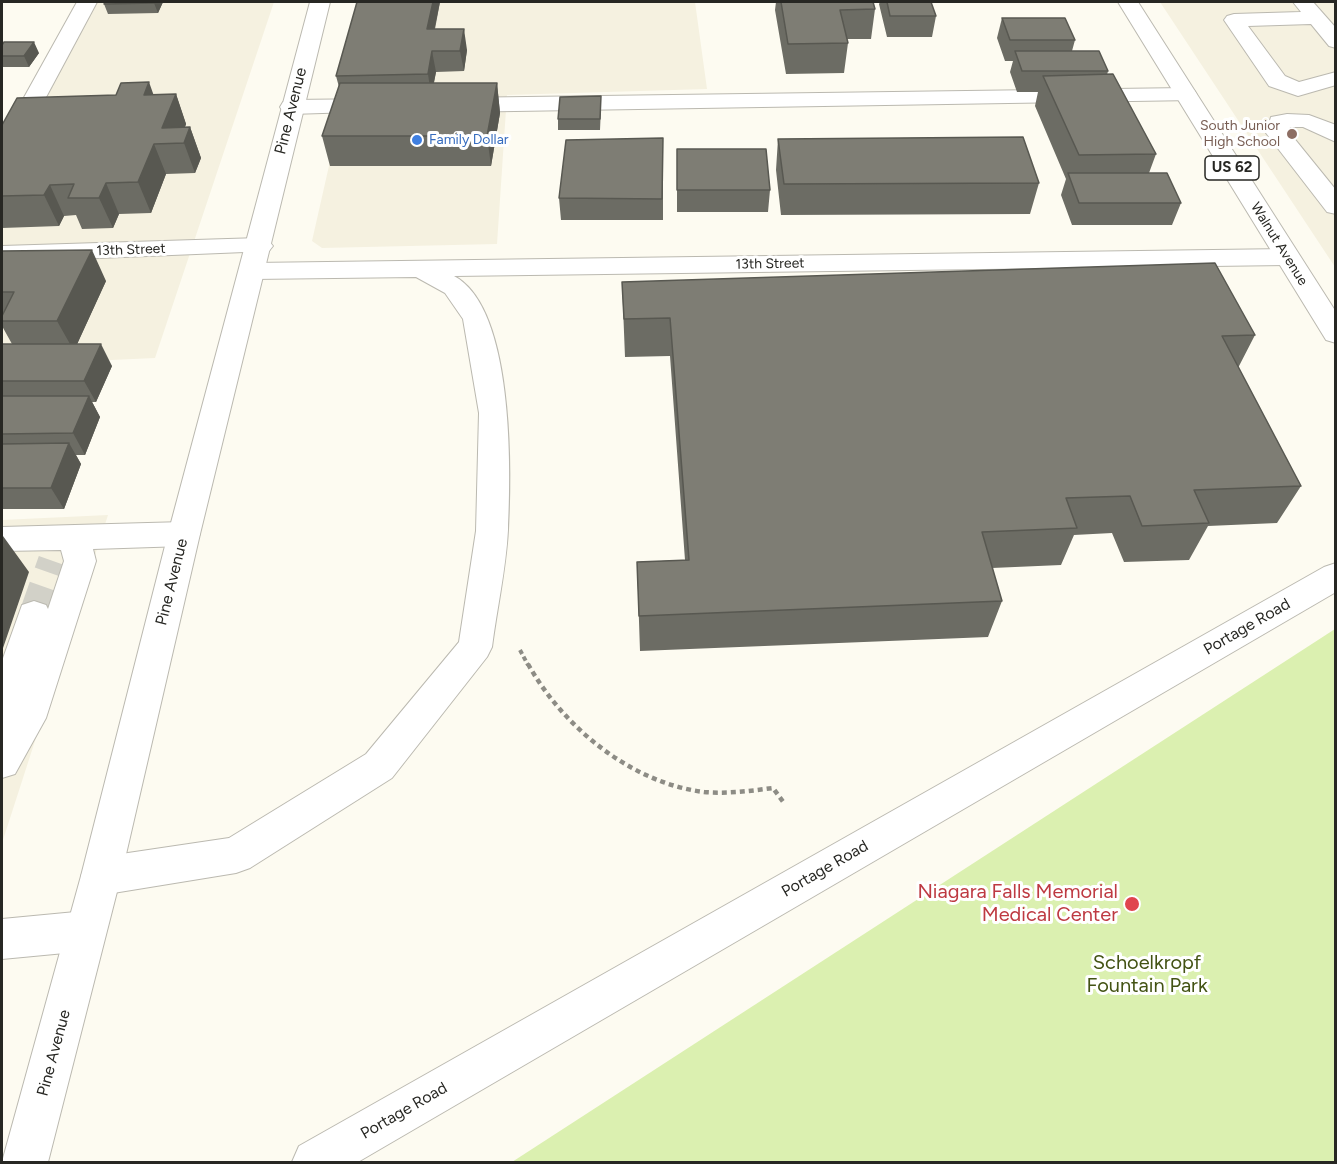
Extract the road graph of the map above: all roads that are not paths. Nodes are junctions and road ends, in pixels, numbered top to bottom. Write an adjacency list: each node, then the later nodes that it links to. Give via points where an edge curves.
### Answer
1 (87, 2): 15 (street)
2 (320, 2): 12 (street, Pine Avenue)
3 (1128, 2): 9 (street, Walnut Avenue / US 62)
4 (1303, 2): 5 (street)
5 (1317, 18): 6 (street); 8 (street, via 1234,20 1278,81)
6 (1335, 42)
7 (1335, 78): 8 (street)
8 (1298, 89): 13 (street)
9 (1186, 95): 11 (street); 18 (street, Walnut Avenue / US 62)
10 (405, 105): 12 (street)
11 (429, 105)
12 (291, 107): 19 (street, Pine Avenue)
13 (1295, 118): 14 (street, via 1315,123); 16 (street, via 1280,123 1278,133)
14 (1335, 135)
15 (2, 157)
16 (1335, 207)
17 (2, 254): 19 (street, 13th Street)
18 (1287, 257): 20 (street, 13th Street); 21 (street, Walnut Avenue / US 62)
19 (256, 258): 20 (street, 13th Street); 22 (street, Pine Avenue)
20 (421, 269): 29 (street, via 454,287 476,318 494,412 492,531 475,647 379,766 236,855)
21 (1335, 334)
22 (184, 534): 24 (street); 29 (street, Pine Avenue)
23 (2, 539): 24 (street)
24 (63, 549): 28 (street, via 80,561 28,718)
25 (1335, 576): 33 (street, Portage Road)
26 (34, 615): 27 (street)
27 (2, 713)
28 (2, 761)
29 (101, 876): 30 (street, Pine Avenue)
30 (86, 931): 31 (street); 32 (street, Pine Avenue)
31 (2, 939)
32 (25, 1162)
33 (315, 1162)

